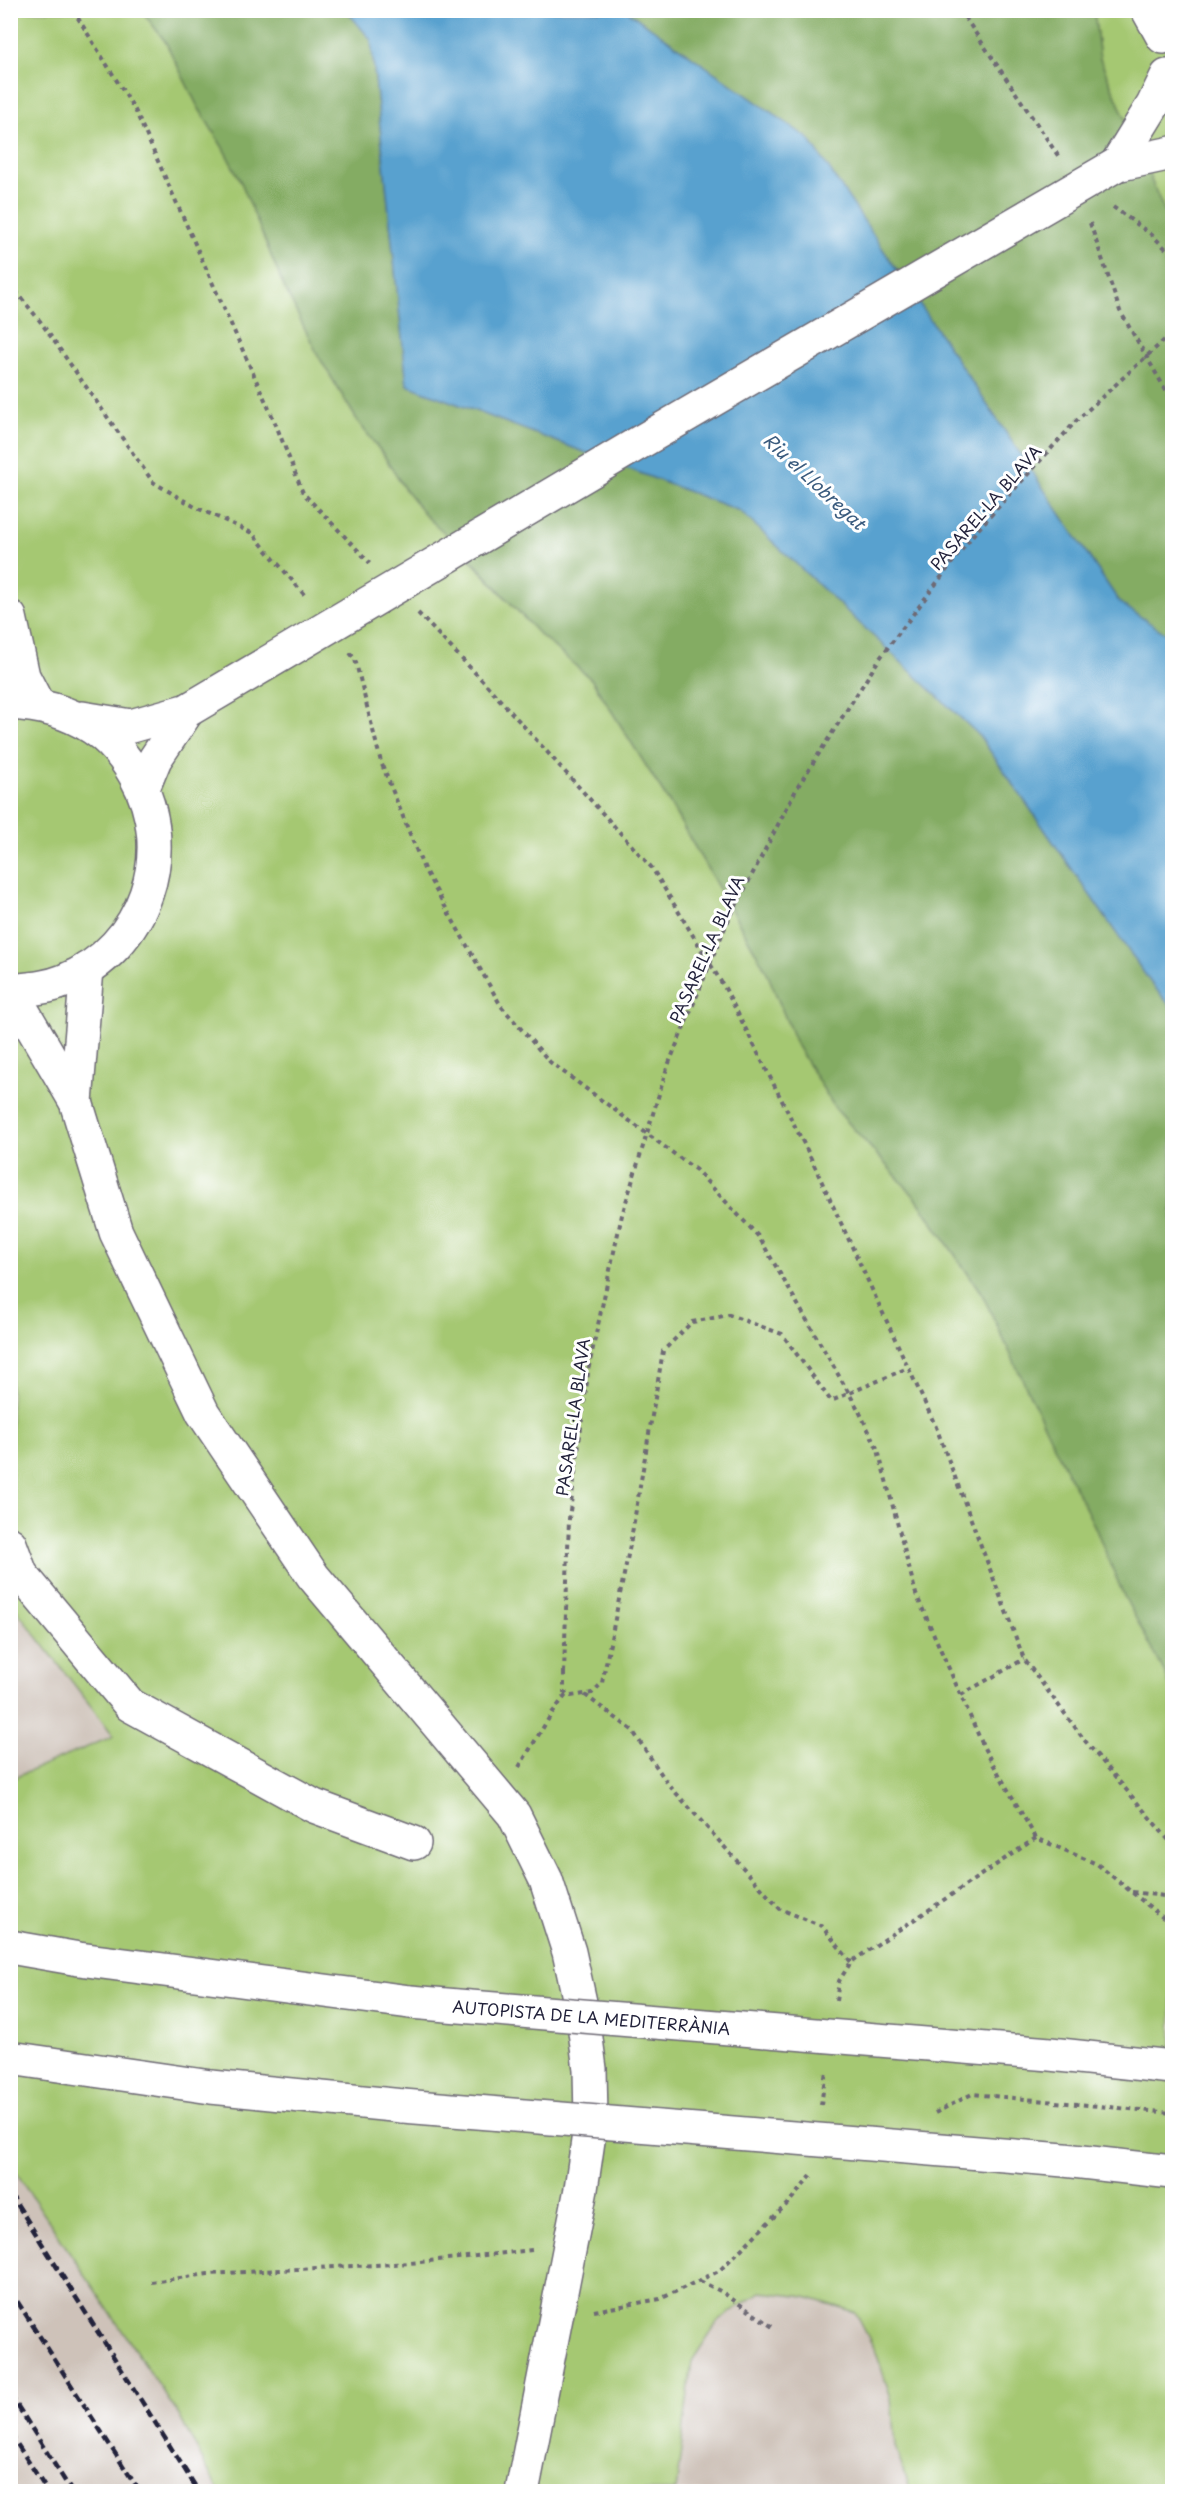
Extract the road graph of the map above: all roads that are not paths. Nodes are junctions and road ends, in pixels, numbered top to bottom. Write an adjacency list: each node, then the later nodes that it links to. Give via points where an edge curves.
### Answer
1 (1158, 19): 2 (main road)
2 (1170, 84): 4 (main road)
3 (1173, 153): 4 (main road)
4 (1116, 165): 7 (main road, bridge)
5 (10, 617): 6 (main road, via 23,676)
6 (24, 704): 8 (main road)
7 (188, 710): 8 (main road, via 131,726); 9 (main road, via 155,759)
8 (71, 716): 9 (main road, via 94,728 114,746)
9 (143, 788): 10 (main road, via 152,816 155,845 150,884 130,928 111,951)
10 (87, 969): 11 (main road, via 64,981); 12 (main road)
11 (11, 991): 12 (main road)
12 (76, 1102): 19 (main road, via 116,1232 203,1413 313,1576 514,1815 546,1880 584,2016 591,2120)
13 (10, 1544): 14 (main road, via 21,1574 130,1706 314,1806)
14 (414, 1843)
15 (10, 1947): 17 (main road, AUTOPISTA DE LA MEDITERRÀNIA, bridge, via 410,2002)
16 (10, 2058): 18 (main road, bridge, via 211,2087 403,2106)
17 (1173, 2067)
18 (1173, 2172)
19 (522, 2492)

